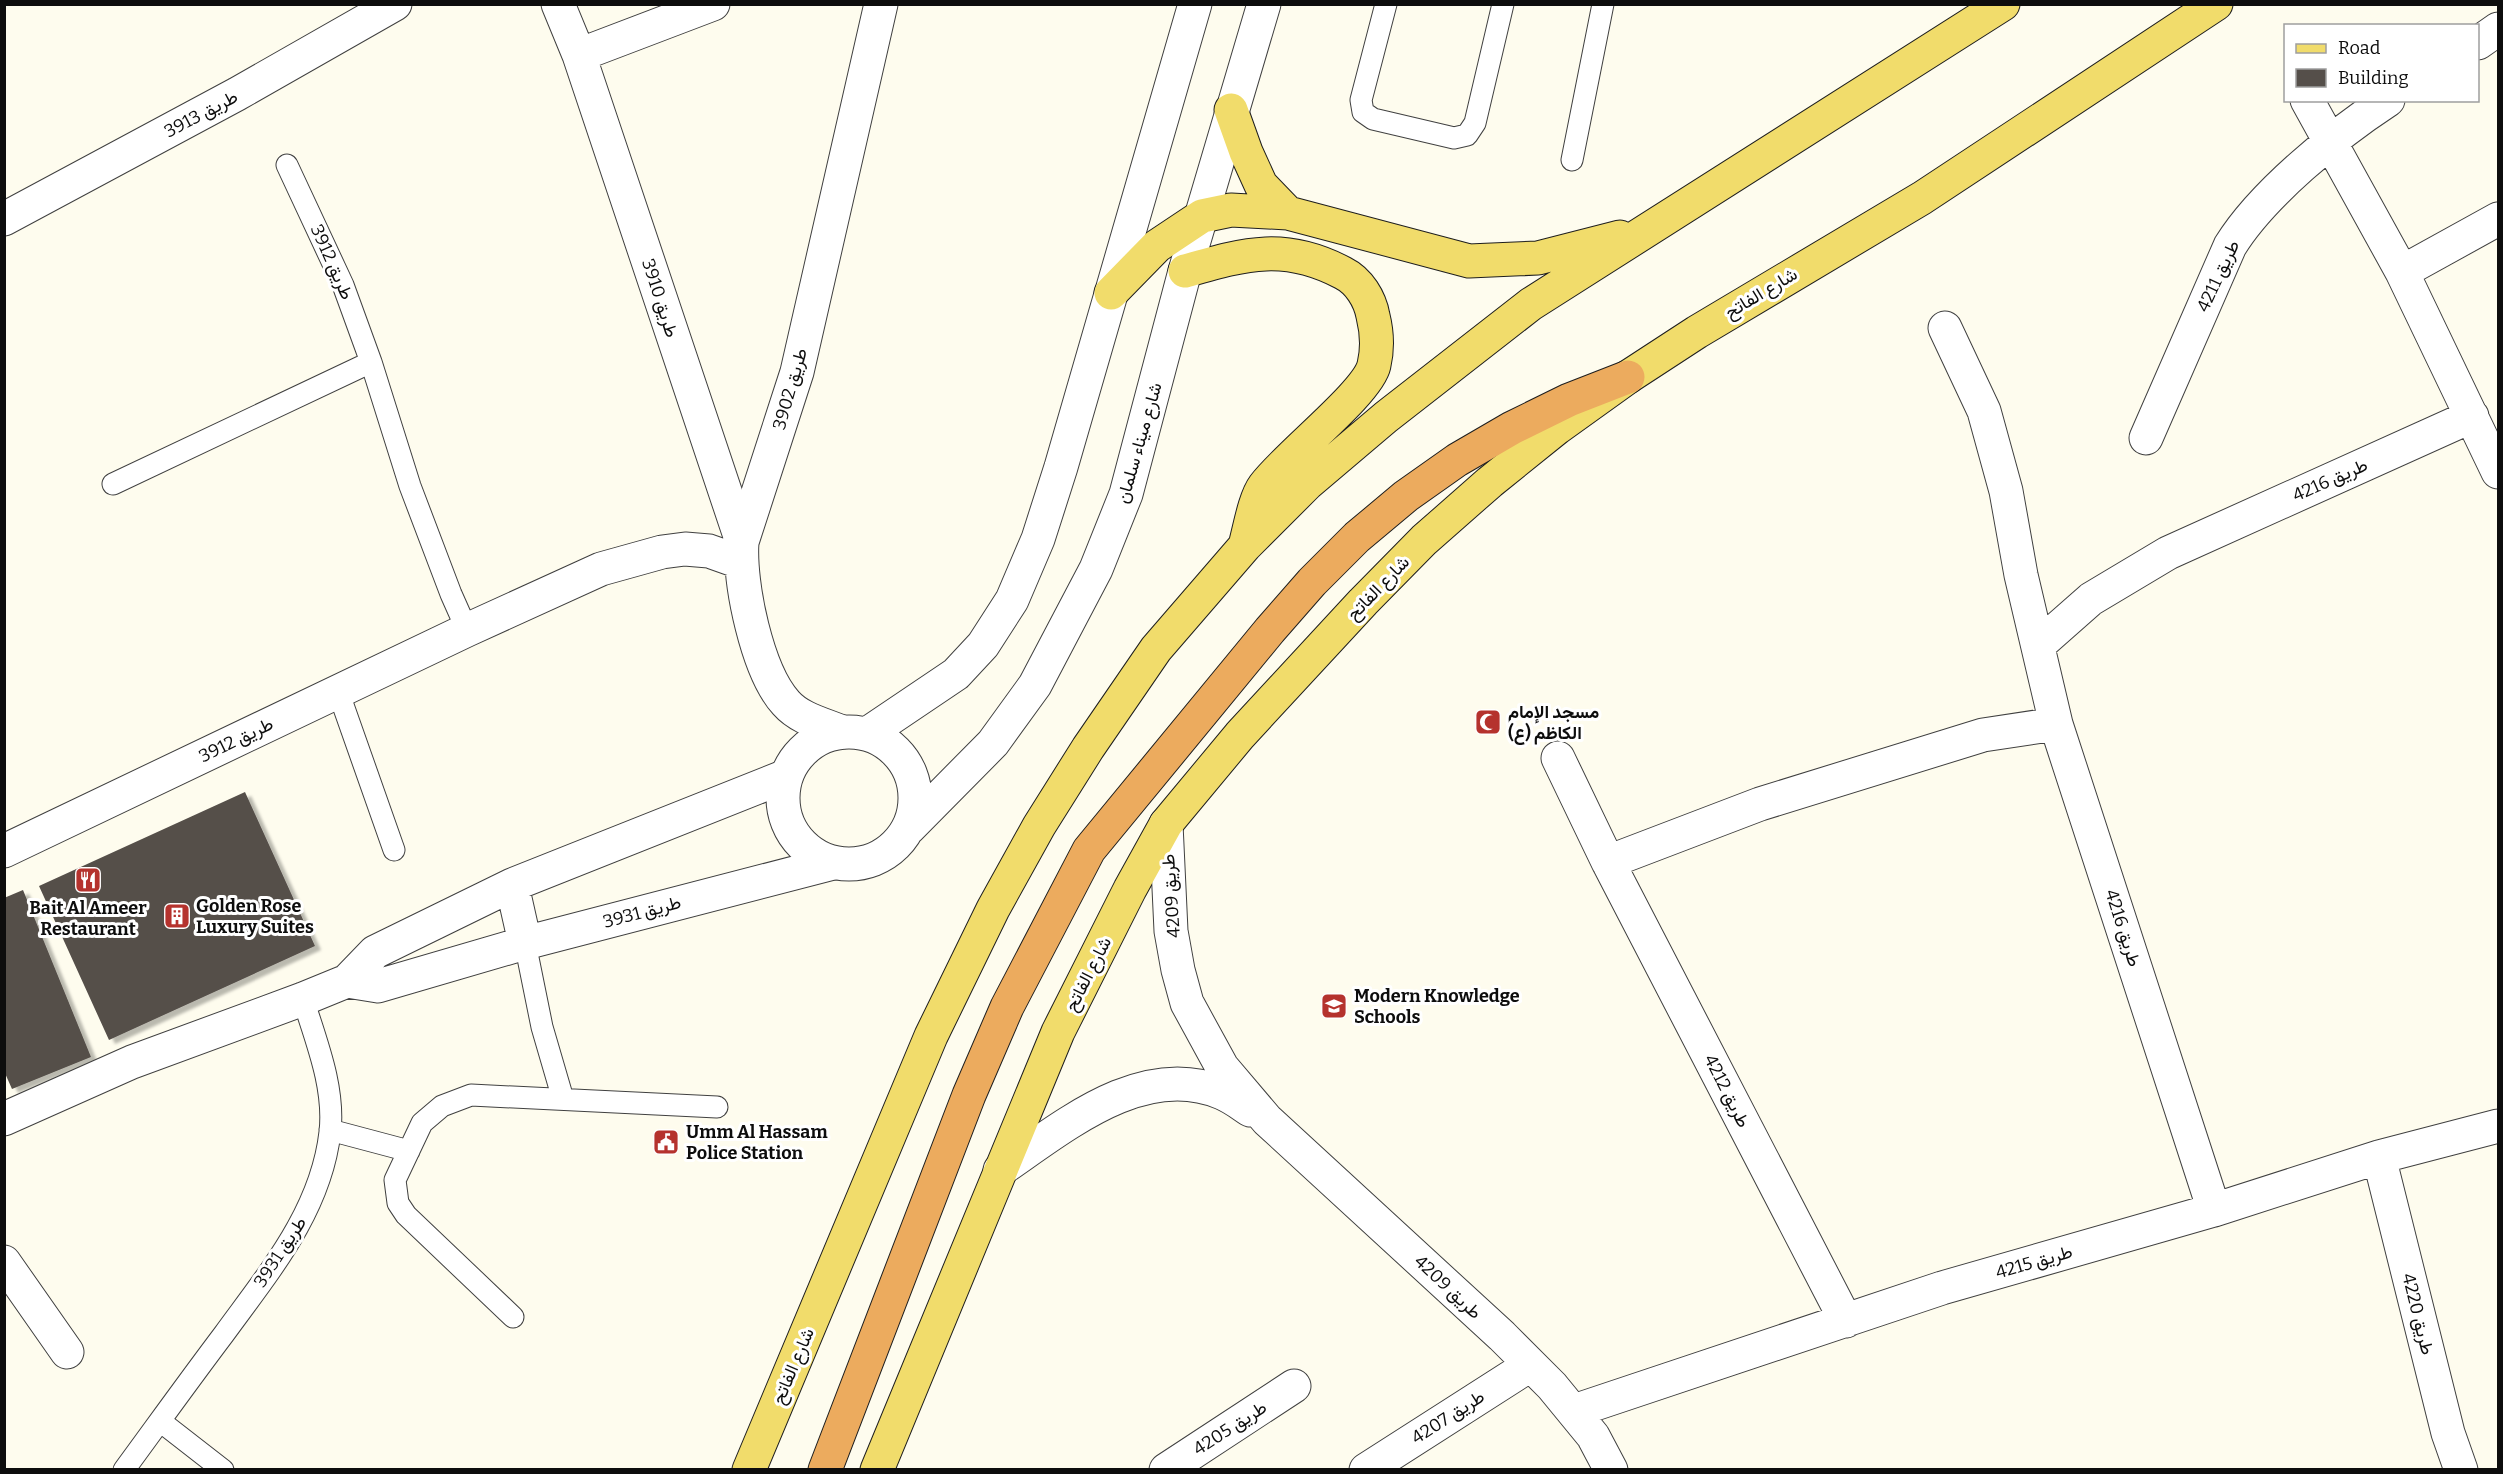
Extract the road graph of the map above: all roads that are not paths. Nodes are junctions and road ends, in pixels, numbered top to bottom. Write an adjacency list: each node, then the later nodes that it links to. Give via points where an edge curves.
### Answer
1 (395, 4): 23 (street, طريق 3913)
2 (558, 4): 14 (street, طريق 3910)
3 (713, 4): 14 (street)
4 (881, 4): 37 (street, طريق 3902, via 797,372)
5 (1195, 4): 28 (street)
6 (1264, 4): 17 (street, شارع ميناء سلمان)
7 (1386, 4): 8 (lane, via 1360,100 1363,112 1373,119 1454,138 1467,135 1475,123)
8 (1503, 4)
9 (1603, 4): 19 (lane)
10 (2003, 4): 25 (main road, شارع الفاتح)
11 (2216, 4): 31 (main road, شارع الفاتح, via 1922,198)
12 (2499, 29): 13 (street)
13 (2479, 42)
14 (579, 55): 37 (street, طريق 3910)
15 (2308, 102): 18 (street)
16 (2385, 102): 18 (street, طريق 4211)
17 (1231, 110): 21 (main road, via 1261,185); 22 (street, شارع ميناء سلمان)
18 (2330, 142): 27 (street); 33 (street, طريق 4211, via 2242,226)
19 (1572, 160)
20 (287, 165): 30 (lane, طريق 3912, via 344,285)
21 (1288, 213): 22 (main road, via 1231,210); 25 (main road, via 1469,261 1538,258)
22 (1202, 216): 26 (street, شارع ميناء سلمان); 28 (main road, via 1157,246)
23 (4, 219)
24 (2499, 219): 27 (street)
25 (1648, 230): 36 (main road, شارع الفاتح, via 1531,304 1468,353 1306,484)
26 (1185, 271): 36 (main road, via 1240,255 1273,252 1321,261 1353,278 1371,303 1378,336 1374,368 1357,392 1262,488); 46 (street, شارع ميناء سلمان, via 1126,494 1096,569 1035,685 993,743)
27 (2402, 272): 32 (street)
28 (1111, 293): 42 (street, via 1045,518 1012,600 983,645 956,674)
29 (1945, 328): 39 (street, طريق 4216, via 1984,411)
30 (371, 362): 35 (lane); 38 (lane, طريق 3912, via 410,486)
31 (1628, 377): 45 (main road, شارع الفاتح, via 1557,428 1424,540 1240,735); 76 (highway, via 1569,400 1457,460 1357,537 1311,582 1089,850 1007,1006 969,1095)
32 (2472, 416): 34 (street); 39 (street, طريق 4216, via 2168,553 2091,599)
33 (2146, 438)
34 (2499, 472)
35 (112, 484)
36 (1245, 546): 75 (main road, شارع الفاتح, via 1156,649 1039,826 999,899 931,1036)
37 (741, 552): 38 (street, طريق 3912, via 686,549 601,569); 42 (street, طريق 3902, via 747,607 772,684 801,716)
38 (467, 630): 40 (street, طريق 3912)
39 (2040, 644): 41 (street, طريق 4216)
40 (338, 691): 47 (lane); 48 (street, طريق 3912)
41 (2056, 724): 49 (street, via 1983,735 1760,804); 64 (street, طريق 4216)
42 (855, 733): 44 (street, via 814,741 802,751); 46 (street, via 885,742 910,771 915,810)
43 (1558, 758): 49 (street, طريق 4212)
44 (786, 776): 50 (street, via 782,798 786,820 797,839 813,854); 51 (street)
45 (1166, 824): 58 (street, طريق 4209, via 1172,931 1187,1003 1222,1067); 63 (main road, شارع الفاتح, via 1058,1032)
46 (909, 828): 50 (street, via 896,847 877,859)
47 (394, 850)
48 (4, 851)
49 (1608, 862): 67 (street, طريق 4212)
50 (833, 863): 52 (street, طريق 3931)
51 (512, 885): 52 (street); 53 (street, via 375,952)
52 (525, 943): 53 (street, طريق 3931, via 378,986); 55 (lane, via 542,1027)
53 (347, 981): 54 (street)
54 (303, 999): 57 (street, via 132,1062); 60 (lane, طريق 3931, via 324,1067)
55 (563, 1099): 56 (lane); 61 (lane, via 471,1095 456,1099 422,1123)
56 (717, 1107)
57 (4, 1119)
58 (1267, 1120): 63 (street, طريق 4209, via 1222,1093 1168,1084 1107,1102); 69 (street, طريق 4209)
59 (2499, 1126): 62 (street, طريق 4215)
60 (330, 1130): 61 (lane); 72 (lane, طريق 3931, via 311,1203 285,1250)
61 (409, 1151): 66 (lane, via 395,1180 402,1209)
62 (2379, 1157): 64 (street, طريق 4215); 81 (street, طريق 4220, via 2448,1433)
63 (1000, 1170): 77 (main road, شارع الفاتح)
64 (2214, 1210): 67 (street, طريق 4215, via 1942,1288)
65 (4, 1262): 68 (street)
66 (513, 1317)
67 (1846, 1321): 71 (street, طريق 4215)
68 (67, 1352)
69 (1530, 1365): 71 (street, طريق 4209); 79 (street, طريق 4207)
70 (1294, 1386): 78 (street, طريق 4205)
71 (1574, 1411): 80 (street, طريق 4209)
72 (160, 1421): 73 (lane, طريق 3931); 74 (lane)
73 (124, 1470)
74 (223, 1470)
75 (749, 1470)
76 (825, 1470)
77 (877, 1470)
78 (1166, 1470)
79 (1366, 1470)
80 (1611, 1470)
81 (2461, 1470)

